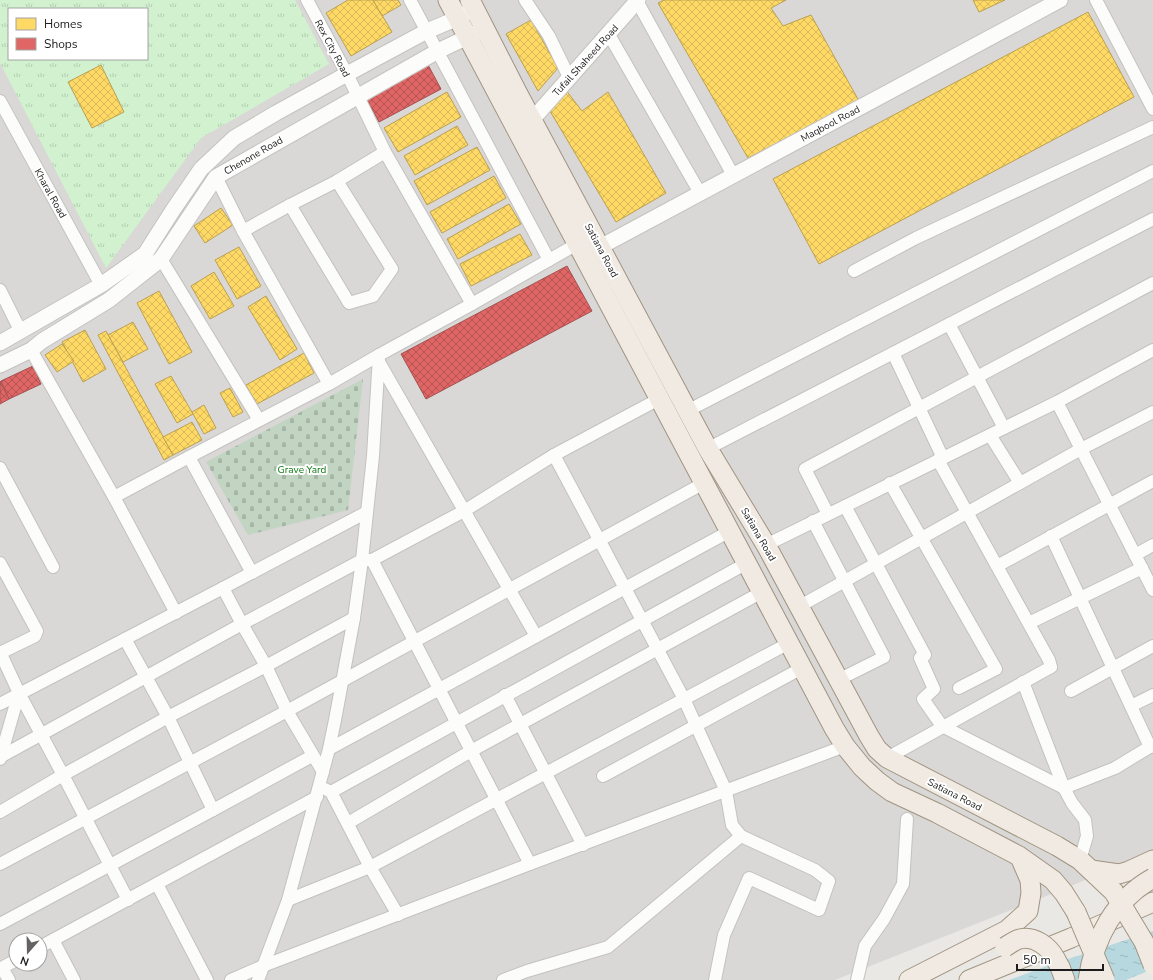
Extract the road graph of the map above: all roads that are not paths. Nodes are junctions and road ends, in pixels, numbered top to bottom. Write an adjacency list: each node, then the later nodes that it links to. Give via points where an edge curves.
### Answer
1 (307, 0): 15 (street, Rex City Road)
2 (410, 0): 11 (street)
3 (448, 0): 9 (main road, Satiana Road)
4 (525, 0): 16 (street, via 549,36)
5 (1060, 0): 25 (street, Maqbool Road)
6 (1096, 0): 17 (street)
7 (637, 1): 12 (street, Tufail Shaheed Road); 25 (street)
8 (472, 4): 9 (street, Chenone Road); 10 (main road, Satiana Road)
9 (458, 18): 11 (street, Chenone Road); 13 (main road, Satiana Road)
10 (484, 29): 13 (street, Chenone Road); 21 (main road, Satiana Road)
11 (427, 31): 14 (street); 15 (street, Chenone Road)
12 (608, 33): 16 (street, Tufail Shaheed Road); 28 (street)
13 (467, 37): 14 (street, Chenone Road); 32 (main road, Satiana Road)
14 (438, 50): 18 (street, Chenone Road); 35 (street)
15 (347, 74): 18 (street, Rex City Road); 38 (street, Chenone Road, via 234,138 202,169 144,254)
16 (569, 77): 21 (street, Tufail Shaheed Road)
17 (1148, 89): 20 (street)
18 (358, 96): 23 (street, Rex City Road); 26 (street, Chenone Road)
19 (1, 106): 38 (street, Kharal Road)
20 (1153, 109)
21 (532, 120): 33 (main road, Satiana Road)
22 (1153, 127): 36 (street, via 916,238)
23 (385, 152): 27 (street); 40 (street, Rex City Road)
24 (1153, 171): 54 (street)
25 (733, 175): 28 (street, Maqbool Road)
26 (216, 177): 31 (street); 34 (street, Chenone Road)
27 (337, 181): 29 (street); 29 (street, via 392,269 373,296 349,303)
28 (700, 193): 33 (street, Maqbool Road)
29 (290, 204): 31 (street)
30 (1153, 219): 41 (street)
31 (243, 230): 50 (street)
32 (577, 244): 35 (street); 51 (main road, Satiana Road)
33 (600, 247): 54 (main road, Satiana Road)
34 (161, 259): 44 (street, Chenone Road, via 109,300); 56 (street)
35 (549, 260): 40 (street)
36 (854, 270)
37 (1153, 283): 49 (street)
38 (102, 285): 42 (street, Chenone Road)
39 (0, 290): 42 (street)
40 (472, 304): 47 (street)
41 (949, 324): 46 (street); 49 (street)
42 (21, 332): 43 (street, Chenone Road)
43 (0, 343)
44 (31, 350): 48 (street, Chenone Road); 69 (street)
45 (1153, 350): 52 (street)
46 (893, 353): 53 (street); 59 (street)
47 (379, 359): 50 (street); 72 (street); 73 (street, via 373,456)
48 (0, 365)
49 (977, 377): 53 (street); 57 (street)
50 (329, 384): 56 (street)
51 (659, 399): 61 (street); 66 (main road, Satiana Road)
52 (1057, 402): 57 (street); 60 (street)
53 (919, 408): 63 (street); 75 (street, via 805,469)
54 (687, 411): 59 (main road, Satiana Road)
55 (1153, 412): 60 (street)
56 (259, 420): 62 (street)
57 (1004, 428): 58 (street)
58 (990, 435): 63 (street); 68 (street)
59 (707, 449): 81 (main road, Satiana Road)
60 (1081, 449): 68 (street); 70 (street)
61 (554, 456): 72 (street); 80 (street)
62 (189, 457): 69 (street); 91 (street)
63 (941, 459): 67 (street); 74 (street)
64 (0, 468): 89 (street)
65 (1153, 481): 70 (street)
66 (704, 483): 77 (main road, Satiana Road); 80 (street)
67 (890, 484): 71 (street); 79 (street)
68 (1020, 484): 74 (street)
69 (114, 498): 100 (street)
70 (1109, 505): 78 (street); 83 (street)
71 (845, 506): 75 (street); 87 (street)
72 (464, 511): 84 (street); 95 (street)
73 (366, 512): 84 (street); 91 (street)
74 (967, 513): 79 (street); 88 (street)
75 (828, 514): 76 (street)
76 (813, 521): 81 (street); 92 (street)
77 (730, 531): 86 (main road, Satiana Road); 94 (street)
78 (1051, 536): 88 (street); 98 (street)
79 (922, 538): 87 (street); 119 (street, via 996,668)
80 (599, 540): 94 (street); 95 (street)
81 (766, 545): 99 (main road, Satiana Road)
82 (1153, 545): 83 (street)
83 (1135, 555): 90 (street)
84 (367, 560): 101 (street); 104 (street); 107 (street)
85 (0, 563): 111 (street, via 36,631 35,636)
86 (747, 563): 97 (main road, Satiana Road); 102 (street)
87 (876, 564): 92 (street); 133 (street, via 925,655 920,658 934,689 923,699)
88 (997, 566): 103 (street)
89 (53, 567)
90 (1142, 568): 96 (street); 98 (street)
91 (252, 573): 93 (street)
92 (845, 581): 99 (street); 117 (street, via 884,656)
93 (223, 588): 100 (street); 104 (street)
94 (625, 588): 102 (street); 105 (street)
95 (509, 589): 105 (street); 107 (street)
96 (1153, 590)
97 (762, 592): 108 (main road, Satiana Road); 110 (street)
98 (1080, 598): 103 (street); 114 (street)
99 (800, 606): 117 (main road, Satiana Road)
100 (176, 613): 106 (street)
101 (354, 618): 112 (street); 116 (street)
102 (642, 620): 110 (street); 123 (street)
103 (1029, 623): 118 (street, via 1051,666)
104 (242, 624): 112 (street); 115 (street)
105 (536, 636): 120 (street)
106 (125, 639): 115 (street); 122 (street)
107 (414, 642): 116 (street); 120 (street)
108 (789, 643): 113 (main road, Satiana Road); 125 (street)
109 (1153, 646): 114 (street)
110 (658, 650): 125 (street); 131 (street)
111 (0, 652): 122 (street)
112 (266, 666): 128 (street); 129 (street)
113 (802, 668): 132 (street); 135 (main road, Satiana Road)
114 (1113, 668): 121 (street); 127 (street)
115 (145, 677): 129 (street); 134 (street)
116 (343, 680): 128 (street); 137 (street)
117 (838, 680): 141 (main road, Satiana Road, via 877,749)
118 (1023, 682): 133 (street); 148 (street)
119 (959, 688)
120 (439, 689): 130 (street); 137 (street)
121 (1071, 691)
122 (19, 693): 126 (street); 134 (street); 140 (street)
123 (505, 695): 130 (street); 131 (street)
124 (1153, 695): 127 (street)
125 (684, 699): 132 (street); 144 (street)
126 (0, 704)
127 (1131, 706): 136 (street)
128 (287, 711): 139 (street); 142 (street)
129 (168, 717): 142 (street); 145 (street)
130 (456, 722): 138 (street); 150 (street)
131 (520, 725): 138 (street); 144 (street)
132 (697, 726): 146 (street); 149 (street)
133 (942, 726): 141 (street); 148 (street)
134 (40, 734): 140 (street); 145 (street)
135 (845, 746): 149 (street); 153 (main road, Satiana Road, via 876,781 892,792)
136 (1152, 746): 148 (street, via 1115,768)
137 (329, 749): 143 (street)
138 (471, 751): 152 (street); 158 (street)
139 (312, 756): 143 (street); 154 (street)
140 (0, 758)
141 (887, 758): 147 (main road, Satiana Road)
142 (191, 763): 154 (street); 156 (street)
143 (323, 772): 151 (street)
144 (546, 772): 152 (street); 160 (street)
145 (63, 775): 155 (street); 156 (street)
146 (603, 776)
147 (934, 784): 153 (main road); 165 (main road, Satiana Road, via 1057,846)
148 (1064, 788): 165 (street, via 1085,820 1088,836)
149 (726, 791): 159 (street, via 732,825); 160 (street)
150 (332, 792): 151 (street, via 326,789); 158 (street)
151 (318, 793): 168 (street); 170 (street)
152 (496, 799): 164 (street); 167 (street)
153 (923, 806): 161 (main road, Satiana Road)
154 (213, 810): 166 (street)
155 (0, 812)
156 (85, 819): 163 (street); 166 (street)
157 (908, 819): 186 (street, via 903,884 884,920 865,946)
158 (348, 822): 167 (street)
159 (741, 836): 184 (street, via 608,947); 185 (street, via 815,870 829,881 818,910 749,878 724,935)
160 (583, 844): 164 (street)
161 (1020, 856): 187 (main road, via 1030,880 1028,911 1007,930); 191 (main road, Satiana Road, bridge, via 1053,880 1064,893 1076,912)
162 (1152, 863): 165 (main road, via 1119,874); 190 (main road, bridge, via 1142,884 1123,901 1104,928 1096,944)
163 (0, 864)
164 (530, 864): 172 (street)
165 (1086, 865): 176 (main road, Satiana Road, bridge, via 1114,893 1144,942)
166 (110, 866): 169 (street); 173 (street)
167 (370, 866): 170 (street); 172 (street)
168 (157, 884): 169 (street); 181 (street)
169 (128, 900): 174 (street)
170 (288, 900): 177 (street)
171 (1153, 902): 188 (main road)
172 (398, 915): 177 (street)
173 (0, 924)
174 (53, 940): 175 (street); 180 (street)
175 (48, 943)
176 (1153, 965)
177 (263, 966): 182 (street); 183 (street)
178 (1, 968): 179 (street)
179 (9, 980)
180 (74, 980)
181 (207, 980)
182 (231, 980)
183 (258, 980)
184 (504, 980)
185 (715, 980)
186 (857, 980)
187 (909, 980): 189 (main road, bridge, via 981,957 1020,939 1031,938 1052,952)
188 (969, 980)
189 (1065, 980)
190 (1088, 980)
191 (1105, 980)

